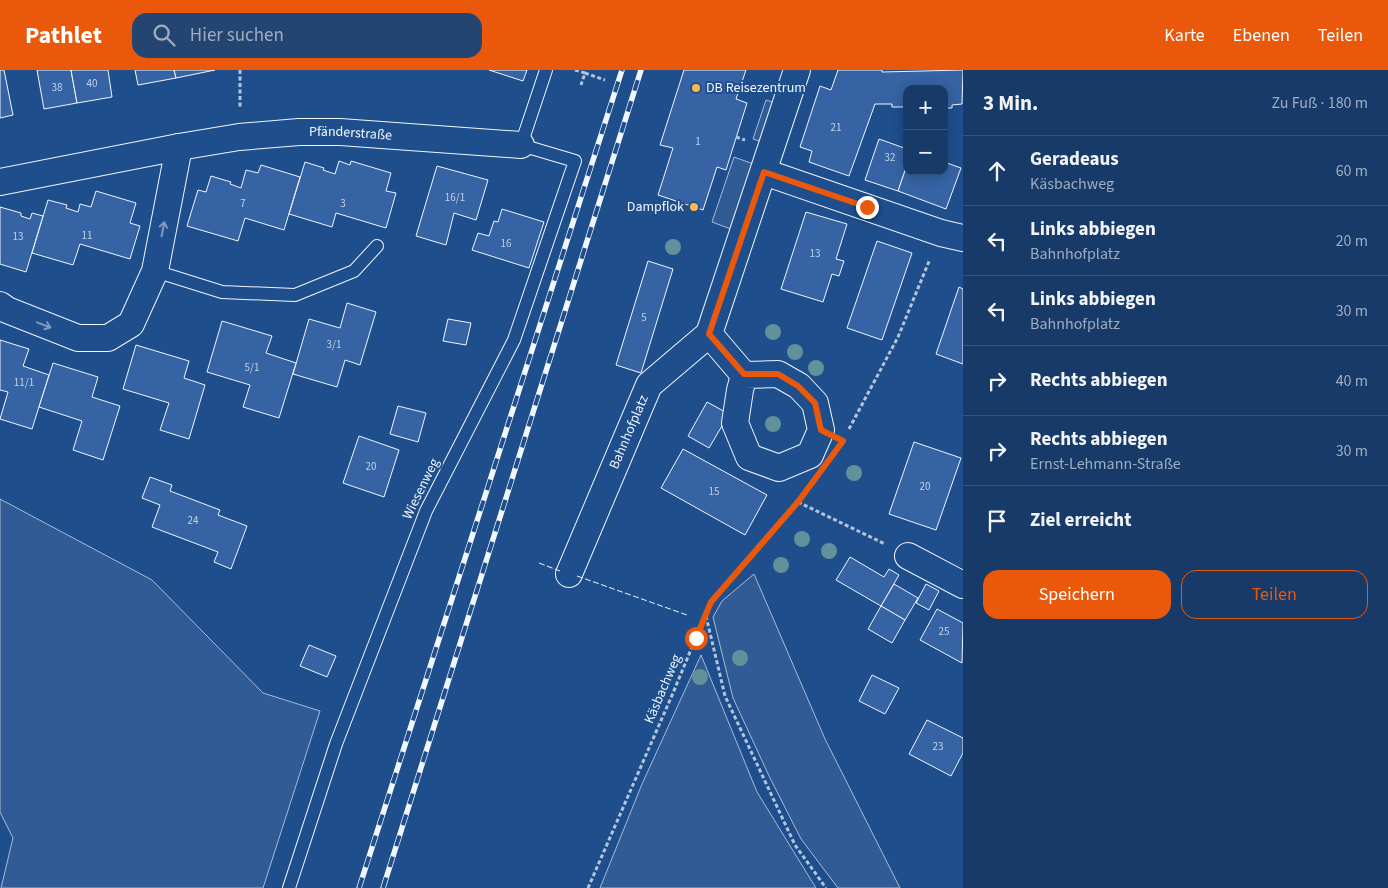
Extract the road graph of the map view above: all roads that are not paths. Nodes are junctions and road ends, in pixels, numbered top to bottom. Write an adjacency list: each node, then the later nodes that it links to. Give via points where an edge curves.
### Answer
1 (546, 70): 3 (lane)
2 (797, 70): 5 (street)
3 (521, 145): 4 (street, Pfänderstraße, via 299,132); 16 (lane, Wiesenweg, via 575,161 514,340 426,511 336,744)
4 (179, 147): 6 (street, Pfänderstraße); 9 (street, one-way to 4)
5 (764, 172): 7 (street); 11 (street)
6 (0, 182)
7 (952, 235)
8 (377, 246): 9 (lane, via 354,271 295,295 222,292)
9 (155, 271): 10 (street, one-way to 9, via 78,338 108,338 131,324)
10 (0, 305)
11 (709, 334): 12 (street); 14 (street, Bahnhofplatz, via 648,384)
12 (744, 374): 12 (street, via 735,423 750,457 780,468 810,455 832,435 815,403 798,386 778,374)
13 (908, 556): 15 (street)
14 (569, 574)
15 (963, 585)
16 (289, 888)

